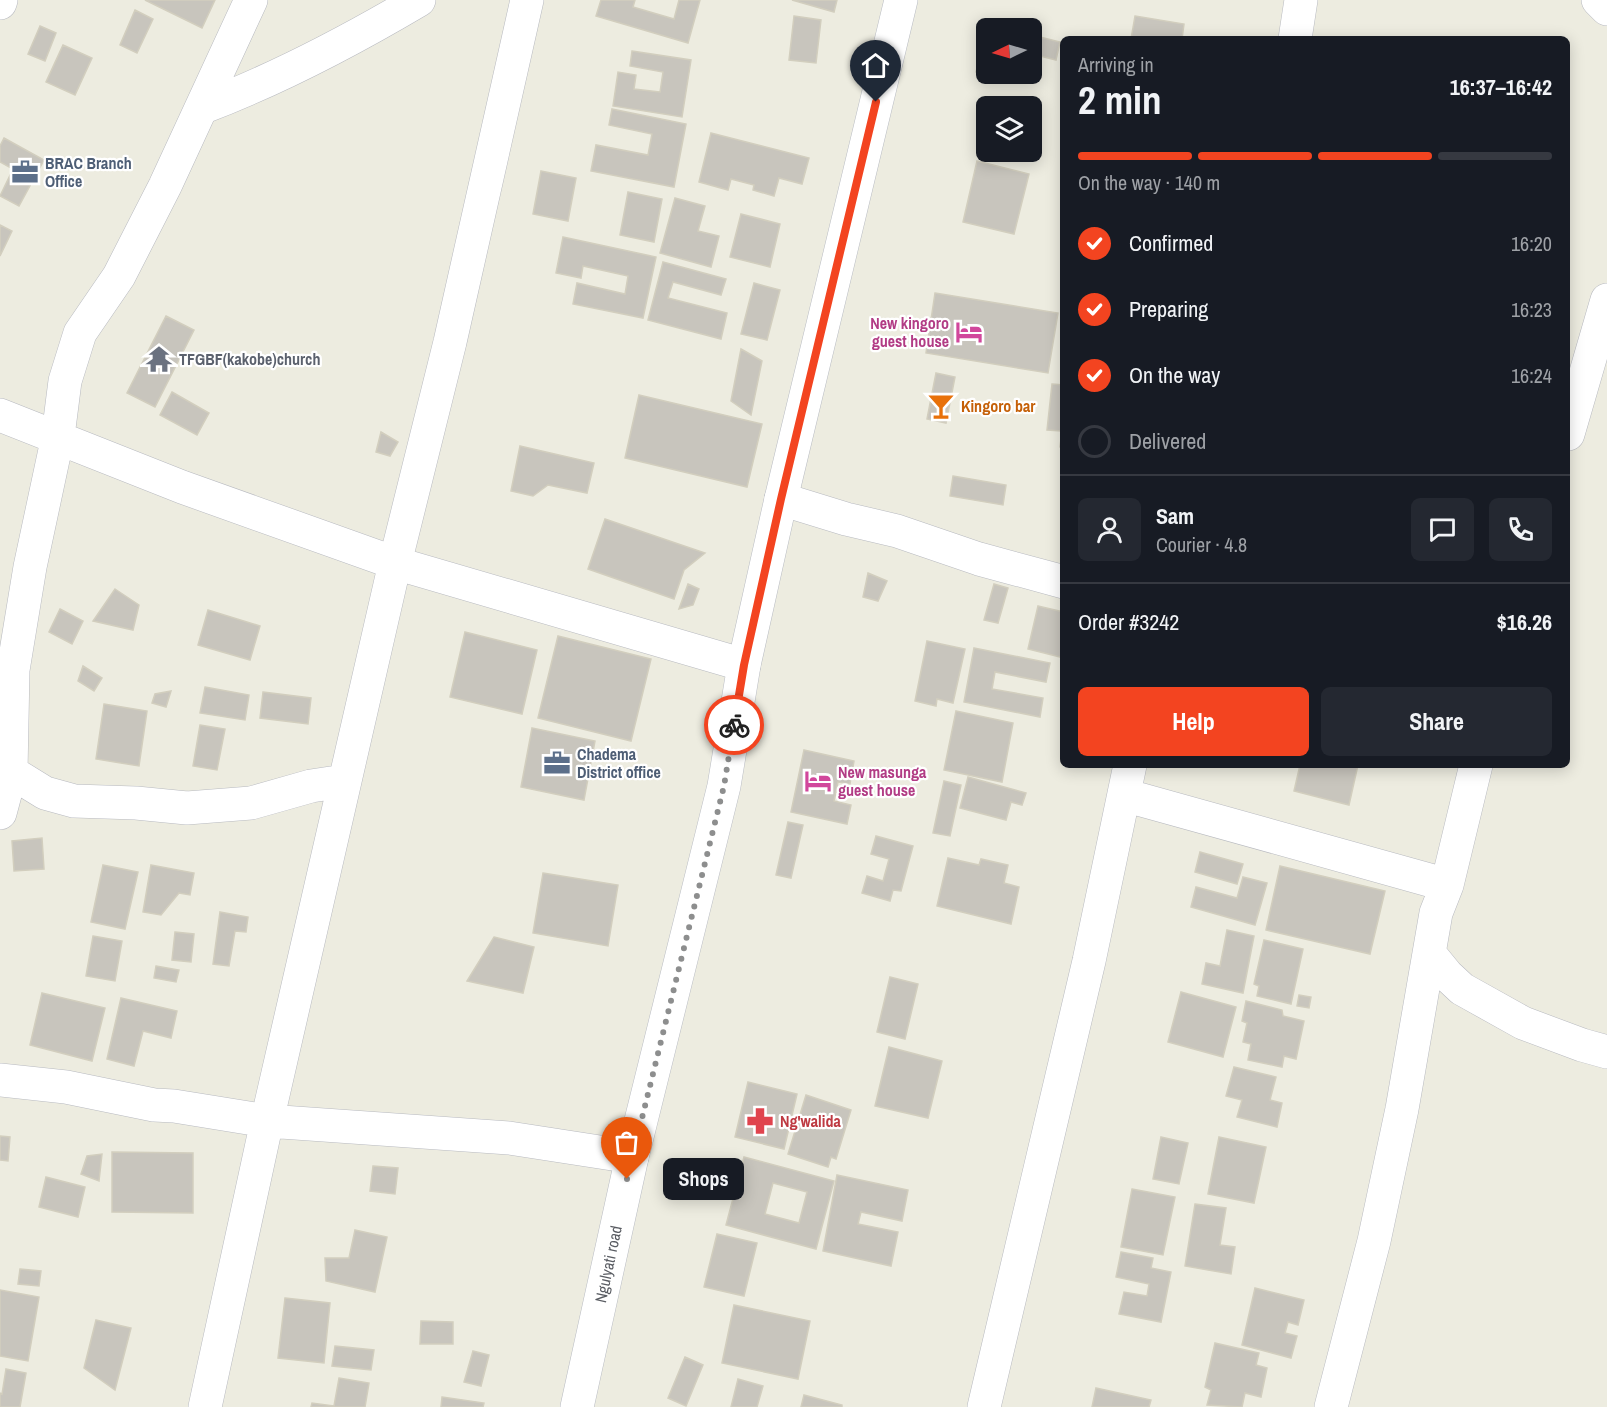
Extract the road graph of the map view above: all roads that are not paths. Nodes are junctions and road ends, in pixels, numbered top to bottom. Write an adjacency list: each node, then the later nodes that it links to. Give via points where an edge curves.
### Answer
1 (251, 0): 9 (street)
2 (419, 0): 9 (street, via 255,88)
3 (527, 0): 15 (street, via 450,342)
4 (901, 0): 14 (street, Ngulyati road)
5 (1301, 0): 8 (street)
6 (1598, 0): 7 (street)
7 (1607, 9)
8 (1295, 36)
9 (201, 108): 13 (street, via 119,276 80,333 65,381)
10 (1607, 300): 12 (street)
11 (0, 415): 13 (street)
12 (1570, 427)
13 (58, 436): 15 (street, via 182,487); 19 (street, via 13,670)
14 (781, 499): 16 (street); 17 (street, Ngulyati road)
15 (395, 563): 17 (street); 21 (street)
16 (1060, 581)
17 (744, 665): 28 (street, Ngulyati road, via 724,786)
18 (1475, 768): 23 (street)
19 (10, 772): 21 (street, via 45,793 74,801 187,808 251,803 310,786); 22 (street)
20 (1127, 780): 23 (street); 31 (street)
21 (344, 782): 27 (street)
22 (0, 813)
23 (1447, 885): 24 (street, via 1436,913)
24 (1429, 953): 25 (street, via 1462,989 1523,1023); 32 (street, via 1374,1241)
25 (1607, 1052)
26 (0, 1080): 27 (street, via 66,1087 154,1105)
27 (267, 1121): 28 (street, via 509,1138); 29 (street)
28 (632, 1156): 30 (street, Ngulyati road)
29 (205, 1407)
30 (577, 1407)
31 (984, 1407)
32 (1331, 1407)

